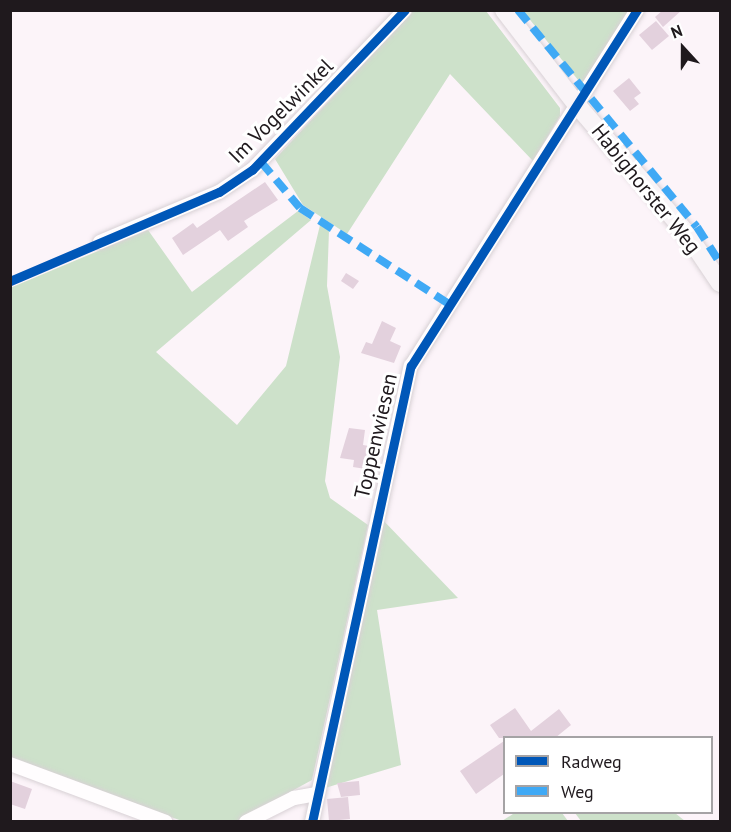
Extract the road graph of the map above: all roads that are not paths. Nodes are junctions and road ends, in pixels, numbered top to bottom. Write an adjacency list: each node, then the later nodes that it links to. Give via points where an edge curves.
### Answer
1 (405, 10): 5 (street, Im Vogelwinkel, via 252,170 219,192)
2 (504, 10): 4 (street, Habighorster Weg)
3 (637, 10): 4 (street, Toppenwiesen)
4 (577, 105): 6 (street, Habighorster Weg, via 687,234); 8 (street, Toppenwiesen, via 411,366)
5 (100, 242)
6 (720, 283)
7 (10, 764): 9 (street)
8 (316, 794): 10 (street, via 294,798); 11 (street, Toppenwiesen)
9 (166, 822)
10 (246, 822)
11 (312, 822)

